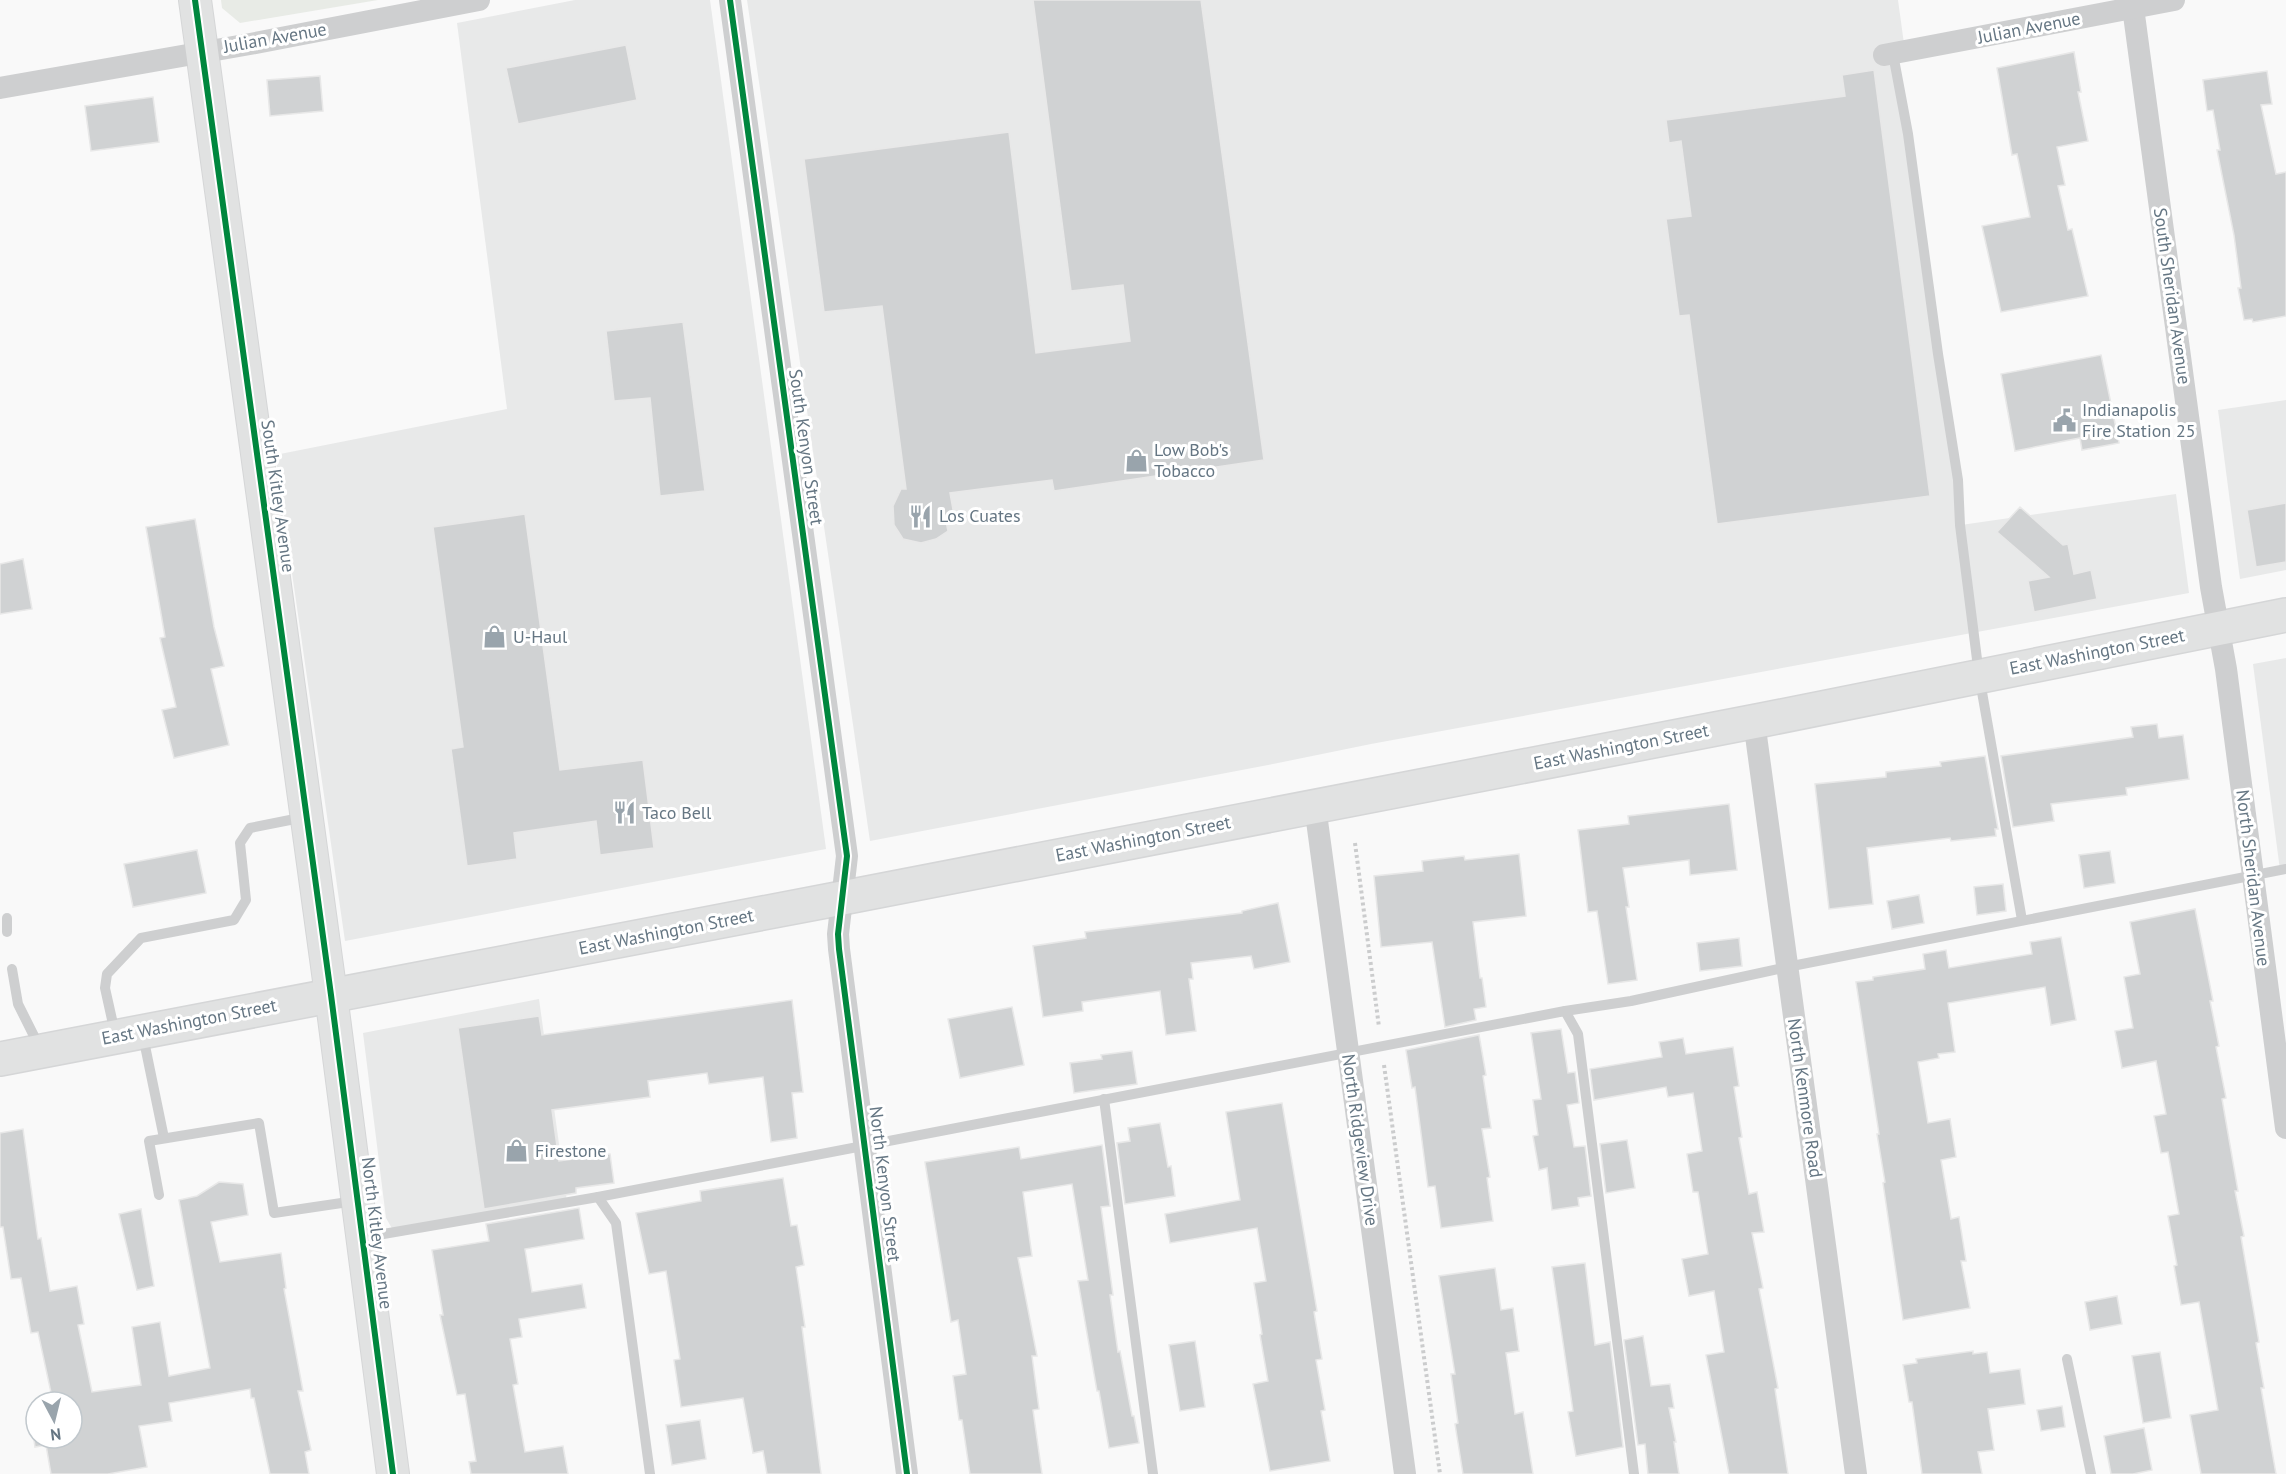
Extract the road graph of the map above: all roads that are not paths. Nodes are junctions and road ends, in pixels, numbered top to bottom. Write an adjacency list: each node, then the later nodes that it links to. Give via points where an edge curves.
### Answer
1 (195, 0): 6 (street, South Kitley Avenue)
2 (479, 0): 6 (street, Julian Avenue)
3 (730, 0): 17 (street, South Kenyon Street, via 847,856)
4 (2174, 0): 5 (street, Julian Avenue)
5 (2133, 4): 7 (street, Julian Avenue); 10 (street, South Sheridan Avenue)
6 (202, 52): 8 (street, Julian Avenue); 14 (street, South Kitley Avenue)
7 (1889, 54): 11 (lane, via 1908,134 1958,480)
8 (0, 88)
9 (2286, 615): 10 (main road, East Washington Street)
10 (2218, 628): 11 (main road, East Washington Street); 16 (street, North Sheridan Avenue)
11 (1979, 675): 12 (main road, East Washington Street); 19 (lane)
12 (1754, 721): 13 (main road, East Washington Street); 21 (street, North Kenmore Road)
13 (1315, 806): 17 (main road, East Washington Street); 27 (street, North Ridgeview Drive)
14 (307, 817): 23 (street, South Kitley Avenue); 25 (lane, via 250,828 240,843 246,900 234,920 141,938 107,974 105,988)
15 (2286, 869): 16 (lane)
16 (2253, 875): 19 (lane); 30 (street, North Sheridan Avenue)
17 (842, 898): 23 (main road, East Washington Street); 32 (street, North Kenyon Street, via 839,949)
18 (7, 918): 20 (lane)
19 (2022, 920): 21 (lane)
20 (8, 932)
21 (1787, 967): 24 (lane, via 1631,1001); 44 (street, North Kenmore Road)
22 (12, 969): 26 (lane, via 18,1004)
23 (331, 995): 25 (main road, East Washington Street); 35 (street, North Kitley Avenue)
24 (1565, 1011): 27 (lane); 43 (lane, via 1578,1034)
25 (129, 1034): 26 (main road, East Washington Street); 31 (lane)
26 (41, 1051): 28 (main road, East Washington Street)
27 (1348, 1053): 29 (lane); 42 (street, North Ridgeview Drive)
28 (0, 1059)
29 (1104, 1099): 32 (lane); 41 (lane)
30 (2286, 1128)
31 (164, 1138): 33 (lane, via 149,1141); 35 (lane, via 258,1123 274,1213)
32 (864, 1144): 34 (lane); 40 (street, North Kenyon Street)
33 (159, 1195)
34 (598, 1197): 36 (lane); 39 (lane, via 616,1223)
35 (358, 1200): 36 (street, North Kitley Avenue)
36 (363, 1237): 38 (street, North Kitley Avenue)
37 (2067, 1359): 45 (lane)
38 (393, 1474)
39 (650, 1474)
40 (907, 1474)
41 (1153, 1474)
42 (1405, 1474)
43 (1634, 1474)
44 (1856, 1474)
45 (2091, 1474)

